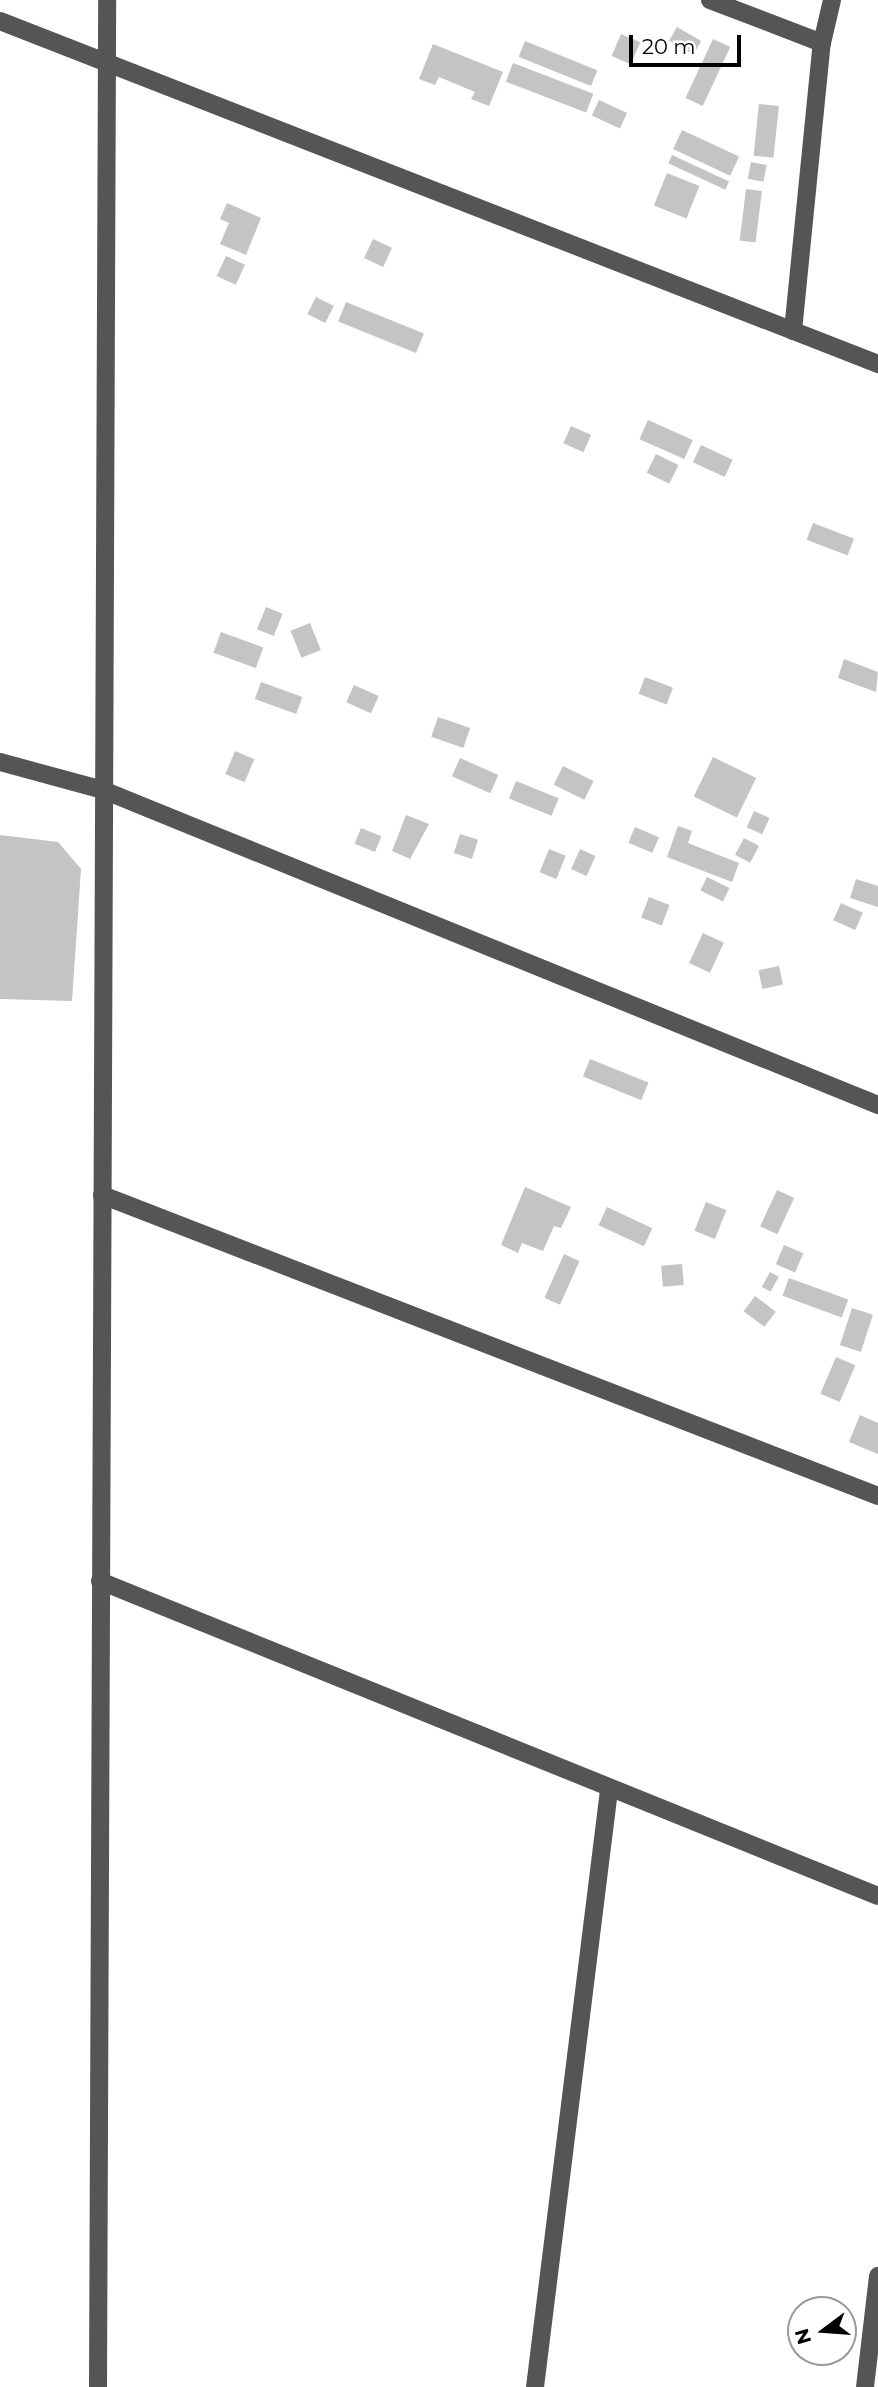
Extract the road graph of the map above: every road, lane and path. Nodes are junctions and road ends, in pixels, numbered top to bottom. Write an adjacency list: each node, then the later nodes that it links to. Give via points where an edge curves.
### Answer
1 (107, 0): 6 (street)
2 (710, 0): 5 (street)
3 (832, 0): 5 (street)
4 (0, 21): 6 (street)
5 (822, 43): 7 (street)
6 (106, 63): 7 (street); 10 (street)
7 (793, 331): 8 (street)
8 (878, 364)
9 (0, 762): 10 (street)
10 (103, 790): 11 (street); 12 (street)
11 (878, 1105)
12 (102, 1195): 13 (street); 14 (street)
13 (878, 1496)
14 (100, 1581): 15 (street); 18 (street)
15 (608, 1790): 16 (street); 19 (street)
16 (878, 1896)
17 (878, 2276): 20 (street)
18 (98, 2387)
19 (535, 2387)
20 (864, 2387)

